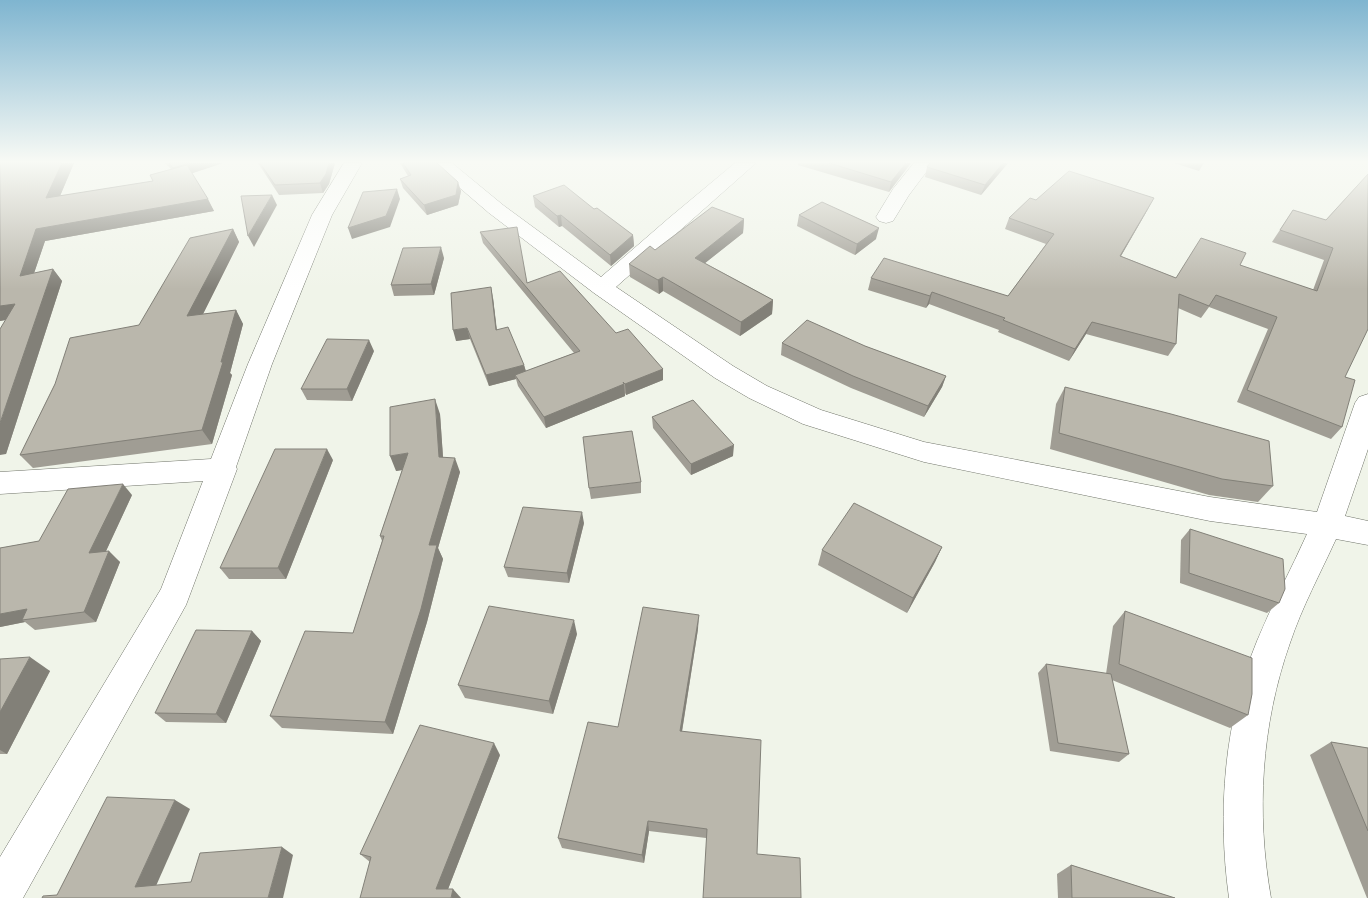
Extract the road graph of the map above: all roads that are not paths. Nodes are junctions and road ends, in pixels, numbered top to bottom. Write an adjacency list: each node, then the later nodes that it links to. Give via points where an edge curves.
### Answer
1 (328, 205): 8 (street, via 260,364)
2 (491, 205): 6 (street)
3 (697, 205): 6 (street)
4 (893, 205): 5 (street)
5 (886, 217)
6 (602, 288): 10 (street, via 758,392 812,417 874,438 924,452 1192,506)
7 (1368, 403): 10 (street)
8 (223, 469): 9 (street); 12 (street, via 175,595)
9 (0, 483)
10 (1327, 525): 11 (street); 13 (street, via 1267,659 1252,720 1242,798)
11 (1368, 533)
12 (0, 898)
13 (1250, 898)

